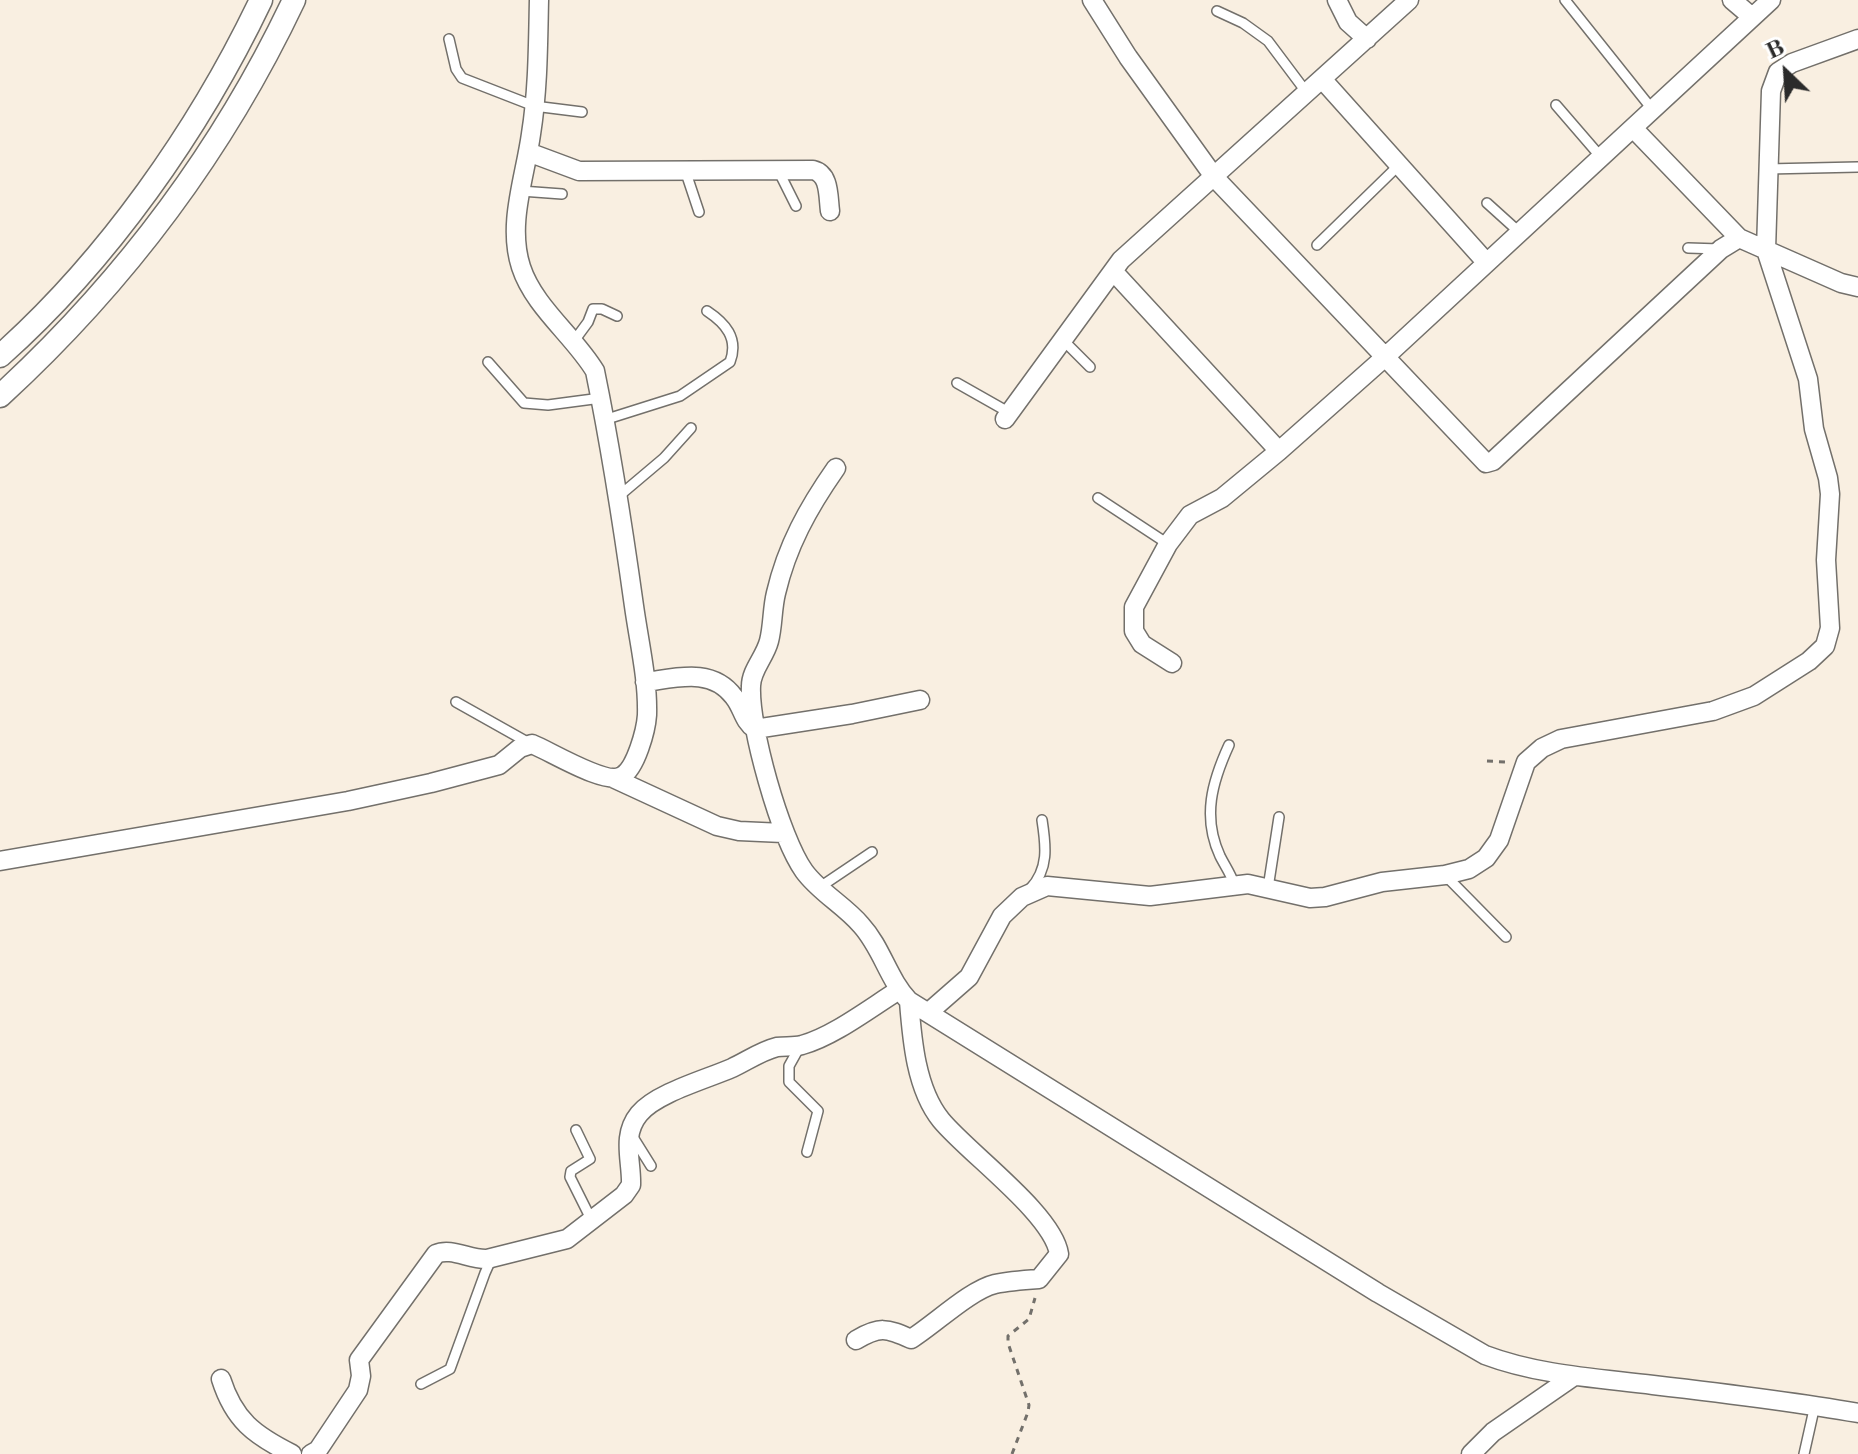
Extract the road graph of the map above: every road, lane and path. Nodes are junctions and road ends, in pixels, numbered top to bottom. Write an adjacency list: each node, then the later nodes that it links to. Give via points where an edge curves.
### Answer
1 (261, 0): 32 (street, via 195,120)
2 (294, 0): 37 (street, via 226,125)
3 (539, 0): 18 (street)
4 (1092, 0): 29 (street)
5 (1337, 0): 13 (street, via 1348,22)
6 (1409, 0): 13 (street)
7 (1565, 0): 19 (lane)
8 (1732, 0): 11 (street)
9 (1771, 0): 11 (street)
10 (1217, 11): 16 (lane, via 1268,41)
11 (1752, 17): 19 (street)
12 (449, 39): 18 (lane, via 462,78)
13 (1367, 39): 15 (street)
14 (1858, 39): 26 (street, via 1778,72 1771,91)
15 (1322, 79): 16 (street); 24 (street)
16 (1307, 93): 29 (street)
17 (1556, 105): 23 (lane)
18 (534, 106): 20 (lane); 22 (street)
19 (1652, 109): 21 (street)
20 (582, 112)
21 (1633, 128): 23 (street); 39 (street)
22 (528, 152): 27 (street, via 579,171); 30 (street)
23 (1600, 156): 38 (street)
24 (1398, 166): 40 (lane); 44 (street)
25 (1858, 167): 26 (lane)
26 (1767, 169): 43 (street)
27 (685, 170): 28 (street); 36 (lane)
28 (778, 170): 34 (lane); 35 (street, via 820,172)
29 (1215, 178): 45 (street); 52 (street)
30 (521, 191): 31 (lane); 50 (street, via 516,246 522,270)
31 (562, 194)
32 (141, 198): 37 (street); 51 (street, via 96,256)
33 (1487, 203): 38 (lane)
34 (796, 206)
35 (830, 211)
36 (699, 212)
37 (166, 215): 56 (street, via 42,358)
38 (1518, 231): 44 (street)
39 (1739, 238): 42 (street); 43 (street)
40 (1317, 245)
41 (1688, 248): 42 (lane)
42 (1721, 249): 52 (street, via 1490,463)
43 (1766, 250): 46 (street); 79 (street, via 1808,379 1814,429 1828,478 1830,628 1825,646 1754,696 1713,711 1561,739 1542,748 1526,762 1499,840 1486,858)
44 (1486, 262): 52 (street)
45 (1113, 271): 49 (street); 61 (street)
46 (1858, 287)
47 (707, 311): 59 (lane, via 726,324 734,349 730,362 680,396)
48 (617, 316): 50 (lane, via 593,309)
49 (1062, 339): 54 (lane); 58 (street)
50 (574, 341): 57 (street, via 595,371)
51 (0, 356)
52 (1384, 358): 61 (street)
53 (488, 362): 57 (lane, via 524,403)
54 (1090, 367)
55 (957, 383): 58 (lane)
56 (0, 396)
57 (601, 398): 59 (street)
58 (1008, 416)
59 (604, 420): 63 (street)
60 (691, 428): 63 (lane)
61 (1279, 451): 65 (street, via 1222,498 1190,515)
62 (836, 468): 70 (street, via 808,508 776,594 769,643 751,678)
63 (619, 496): 67 (street)
64 (1098, 498): 65 (lane)
65 (1168, 544): 66 (street, via 1134,607 1132,622 1142,644)
66 (1172, 663)
67 (645, 682): 70 (street, via 694,676 714,680 735,698); 73 (street, via 644,735 631,766)
68 (920, 700): 70 (street)
69 (456, 702): 71 (lane)
70 (755, 729): 76 (street)
71 (532, 744): 73 (street); 78 (street, via 499,765 431,783)
72 (1229, 745): 80 (lane, via 1211,794 1209,821)
73 (613, 778): 76 (street, via 717,826)
74 (1279, 817): 82 (lane)
75 (1042, 820): 83 (lane, via 1042,873)
76 (783, 833): 81 (street, via 805,873)
77 (872, 852): 81 (lane)
78 (0, 861)
79 (1445, 875): 82 (street, via 1382,882 1325,897); 84 (lane)
80 (1234, 884): 82 (street); 83 (street, via 1150,896 1047,886)
81 (820, 887): 85 (street, via 861,924)
82 (1268, 888)
83 (1022, 897): 86 (street, via 1002,916 969,977)
84 (1506, 937)
85 (904, 996): 86 (street); 87 (street); 94 (street, via 928,1099 941,1119 1035,1213 1058,1245 1059,1254)
86 (929, 1012): 96 (street, via 1485,1355)
87 (801, 1045): 89 (street, via 776,1048 674,1090 639,1113); 90 (lane, via 788,1074 789,1082 818,1111)
88 (576, 1130): 92 (lane, via 590,1159 570,1177)
89 (629, 1131): 91 (lane); 92 (street, via 631,1185)
90 (807, 1152)
91 (651, 1166)
92 (592, 1221): 93 (street, via 567,1239)
93 (501, 1254): 98 (lane, via 489,1264 450,1369); 102 (street, via 476,1259 443,1251 430,1259 359,1360 358,1390)
94 (1039, 1279): 95 (street, via 992,1284 911,1339 888,1329); 103 (path, via 1029,1319 1008,1336 1029,1405)
95 (856, 1340)
96 (1574, 1376): 99 (street); 104 (street, via 1493,1432)
97 (221, 1379): 101 (street, via 229,1403 244,1423)
98 (421, 1384)
99 (1815, 1405): 100 (street); 105 (lane)
100 (1858, 1413)
101 (292, 1454)
102 (311, 1454)
103 (1012, 1454)
104 (1471, 1454)
105 (1804, 1454)

